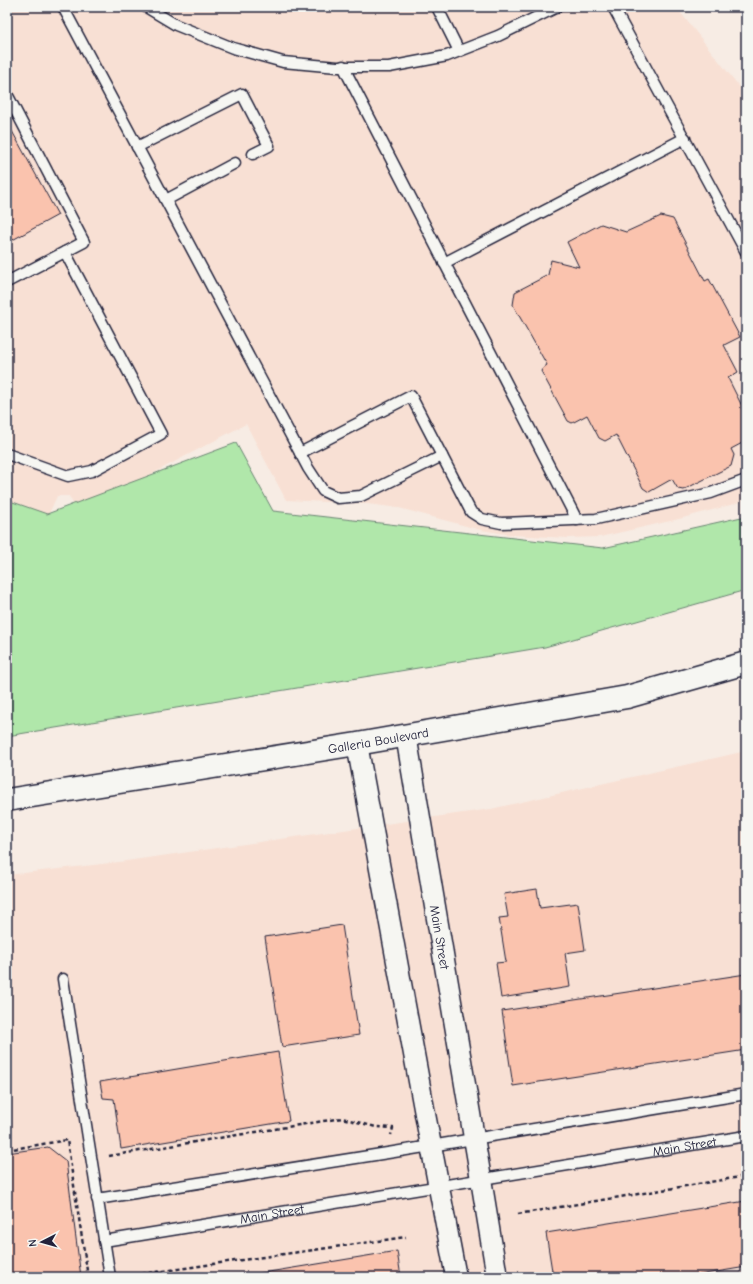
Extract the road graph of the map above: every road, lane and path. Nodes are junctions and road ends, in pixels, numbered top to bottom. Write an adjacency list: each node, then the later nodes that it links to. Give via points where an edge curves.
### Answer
1 (63, 7): 10 (lane)
2 (146, 7): 7 (lane, via 176,25 233,48 283,62)
3 (436, 7): 6 (lane)
4 (557, 7): 6 (lane, via 498,36)
5 (613, 7): 9 (lane)
6 (459, 51): 7 (lane, via 389,67)
7 (343, 66): 16 (lane)
8 (7, 94): 14 (lane, via 84,242)
9 (685, 138): 15 (lane); 16 (lane)
10 (137, 147): 11 (lane, via 242,94 269,146); 13 (lane)
11 (253, 154)
12 (235, 164): 13 (lane)
13 (166, 200): 18 (lane)
14 (65, 252): 17 (lane); 19 (lane, via 161,434 92,471 68,476)
15 (746, 252)
16 (444, 263): 22 (lane)
17 (7, 282)
18 (300, 453): 20 (lane, via 323,491 338,498 361,496); 20 (lane, via 411,396)
19 (7, 454)
20 (442, 456): 22 (lane, via 471,512 482,518 501,523)
21 (746, 480): 22 (lane, via 710,493 596,519)
22 (577, 520)
23 (746, 663): 24 (main road, Galleria Boulevard, via 627,697)
24 (406, 735): 25 (main road, Galleria Boulevard); 31 (street, Main Street)
25 (357, 744): 26 (main road, Galleria Boulevard); 32 (street)
26 (7, 800)
27 (63, 979): 38 (lane)
28 (746, 1094): 31 (lane)
29 (391, 1135): 34 (path, via 392,1128 376,1127 342,1118)
30 (746, 1136): 36 (lane, Main Street)
31 (474, 1139): 32 (lane); 36 (street, Main Street)
32 (431, 1146): 37 (street); 38 (lane)
33 (7, 1150): 43 (path, via 67,1140)
34 (109, 1156)
35 (746, 1176): 39 (path)
36 (482, 1179): 37 (lane, Main Street); 46 (street, Main Street)
37 (438, 1186): 41 (lane, Main Street); 45 (street)
38 (97, 1199): 41 (lane)
39 (518, 1214)
40 (406, 1237): 42 (path)
41 (104, 1241): 44 (lane)
42 (128, 1276)
43 (88, 1277)
44 (110, 1277)
45 (456, 1277)
46 (497, 1277)

